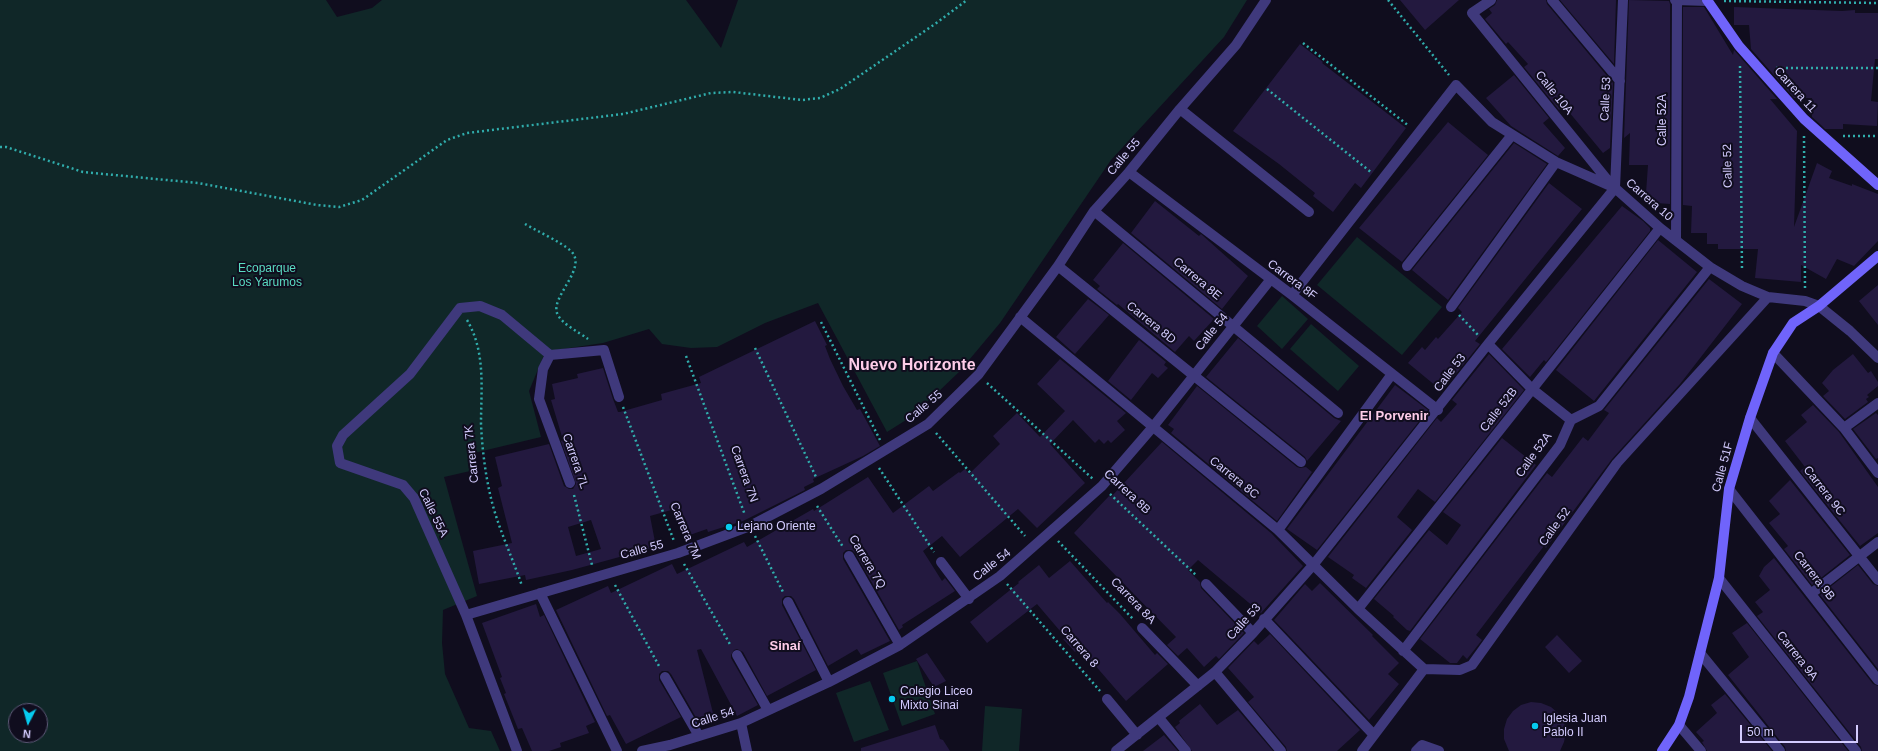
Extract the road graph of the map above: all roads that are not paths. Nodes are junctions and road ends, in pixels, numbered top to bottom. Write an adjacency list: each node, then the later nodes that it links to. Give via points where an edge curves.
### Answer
1 (1266, 0): 8 (street, Calle 55, via 1236,45)
2 (1491, 0): 13 (street, Calle 10A, via 1472,13)
3 (1552, 0): 7 (street)
4 (1623, 0): 7 (street, Calle 53)
5 (1676, 0): 6 (street); 17 (street, Calle 52A)
6 (1707, 1): 12 (street, Carrera 11, via 1739,46 1804,119)
7 (1620, 81): 13 (street, Calle 53)
8 (1180, 109): 11 (street, Calle 55); 15 (street)
9 (1512, 135): 10 (street, Carrera 10); 20 (street); 23 (street, Carrera 10, via 1492,122 1456,85)
10 (1556, 162): 13 (street, Carrera 10); 26 (street)
11 (1129, 172): 14 (street, Calle 55); 22 (street, Carrera 8F)
12 (1878, 185)
13 (1615, 188): 16 (street, Carrera 10); 29 (street, Calle 53)
14 (1094, 211): 19 (street, Calle 55); 28 (street, Carrera 8E)
15 (1309, 212)
16 (1660, 228): 17 (street, Carrera 10); 35 (street, Calle 52B)
17 (1676, 240): 21 (street, Carrera 10)
18 (1878, 256): 25 (street, Calle 51F)
19 (1058, 266): 27 (street, Calle 55); 34 (street, Carrera 8D)
20 (1407, 266)
21 (1710, 267): 24 (street, Carrera 10, via 1742,286); 41 (street, via 1599,406)
22 (1271, 280): 23 (street, Carrera 8F); 28 (street, Calle 54)
23 (1292, 295): 33 (street, Carrera 8F)
24 (1768, 297): 25 (street, Carrera 10, via 1805,301); 70 (street, Calle 52, via 1617,463 1472,665 1460,670)
25 (1819, 306): 30 (street, Calle 51F, via 1794,323); 32 (street, Carrera 10)
26 (1451, 307)
27 (1020, 317): 42 (street, Carrera 8C); 57 (street, Calle 55, via 978,375 928,424 821,489 750,526 678,553)
28 (1234, 326): 34 (street, Calle 54); 39 (street, Carrera 8E)
29 (1488, 344): 35 (street); 38 (street, Calle 53)
30 (1773, 353): 40 (street, Calle 51F); 43 (street)
31 (550, 356): 36 (street, via 604,350); 46 (street, Carrera 7L, via 543,369 539,399); 62 (street, Calle 55A, via 502,315 480,306 460,308 410,374 343,436 337,446 340,462 404,485 414,498)
32 (1878, 358)
33 (1392, 374): 38 (street, Carrera 8F); 48 (street)
34 (1194, 375): 42 (street, Calle 54); 44 (street, Carrera 8D)
35 (1532, 389): 41 (street); 61 (street, Calle 52B)
36 (619, 397)
37 (1878, 403): 43 (street)
38 (1438, 410): 53 (street, Calle 53)
39 (1338, 413)
40 (1750, 418): 47 (street, Calle 51F); 51 (street, Carrera 9C)
41 (1571, 420): 67 (street, Calle 52A, via 1560,444)
42 (1152, 428): 48 (street, Carrera 8C); 59 (street, Calle 54, via 1102,486 1035,547)
43 (1844, 428): 45 (street)
44 (1301, 462)
45 (1878, 474)
46 (570, 483)
47 (1729, 489): 54 (street, Calle 51F); 58 (street, Carrera 9B)
48 (1278, 530): 53 (street, Carrera 8C)
49 (1878, 542): 51 (street)
50 (849, 556): 66 (street, Carrera 7Q)
51 (1860, 557): 55 (street, Carrera 9C); 58 (street)
52 (941, 562): 59 (street)
53 (1314, 564): 61 (street, Carrera 8C); 63 (street, Calle 53)
54 (1719, 578): 68 (street, Calle 51F); 97 (street, Carrera 9A)
55 (1878, 580)
56 (1206, 584): 65 (street)
57 (540, 593): 62 (street, Calle 55); 86 (street)
58 (1812, 593): 73 (street, Carrera 9B)
59 (968, 600): 66 (street, Calle 54)
60 (788, 602): 74 (street)
61 (1358, 609): 67 (street, Carrera 8C)
62 (466, 615): 85 (street, Calle 55A)
63 (1264, 619): 65 (street, Calle 53); 81 (street)
64 (1142, 628): 75 (street, Carrera 8A)
65 (1253, 633): 71 (street, Calle 53)
66 (900, 645): 74 (street, Calle 54)
67 (1403, 651): 70 (street, Carrera 8C)
68 (1700, 653): 80 (street, Calle 51F); 96 (street)
69 (737, 655): 77 (street)
70 (1424, 669): 81 (street)
71 (1215, 672): 75 (street, Calle 53); 91 (street)
72 (665, 677): 82 (street)
73 (1878, 680)
74 (829, 682): 77 (street, Calle 54)
75 (1198, 686): 78 (street, Calle 53)
76 (1106, 699): 83 (street)
77 (768, 710): 79 (street, Calle 54)
78 (1159, 718): 83 (street, Calle 53); 90 (street)
79 (741, 723): 82 (street, Calle 54); 88 (street)
80 (1679, 725): 94 (street, Calle 51F); 95 (street)
81 (1373, 734): 92 (street)
82 (699, 736): 87 (street, Calle 54)
83 (1137, 736): 89 (street, Calle 53)
84 (1419, 748): 93 (street)
85 (517, 751)
86 (617, 751)
87 (642, 751)
88 (747, 751)
89 (1116, 751)
90 (1186, 751)
91 (1281, 751)
92 (1362, 751)
93 (1439, 751)
94 (1662, 751)
95 (1701, 751)
96 (1780, 751)
97 (1856, 751)

